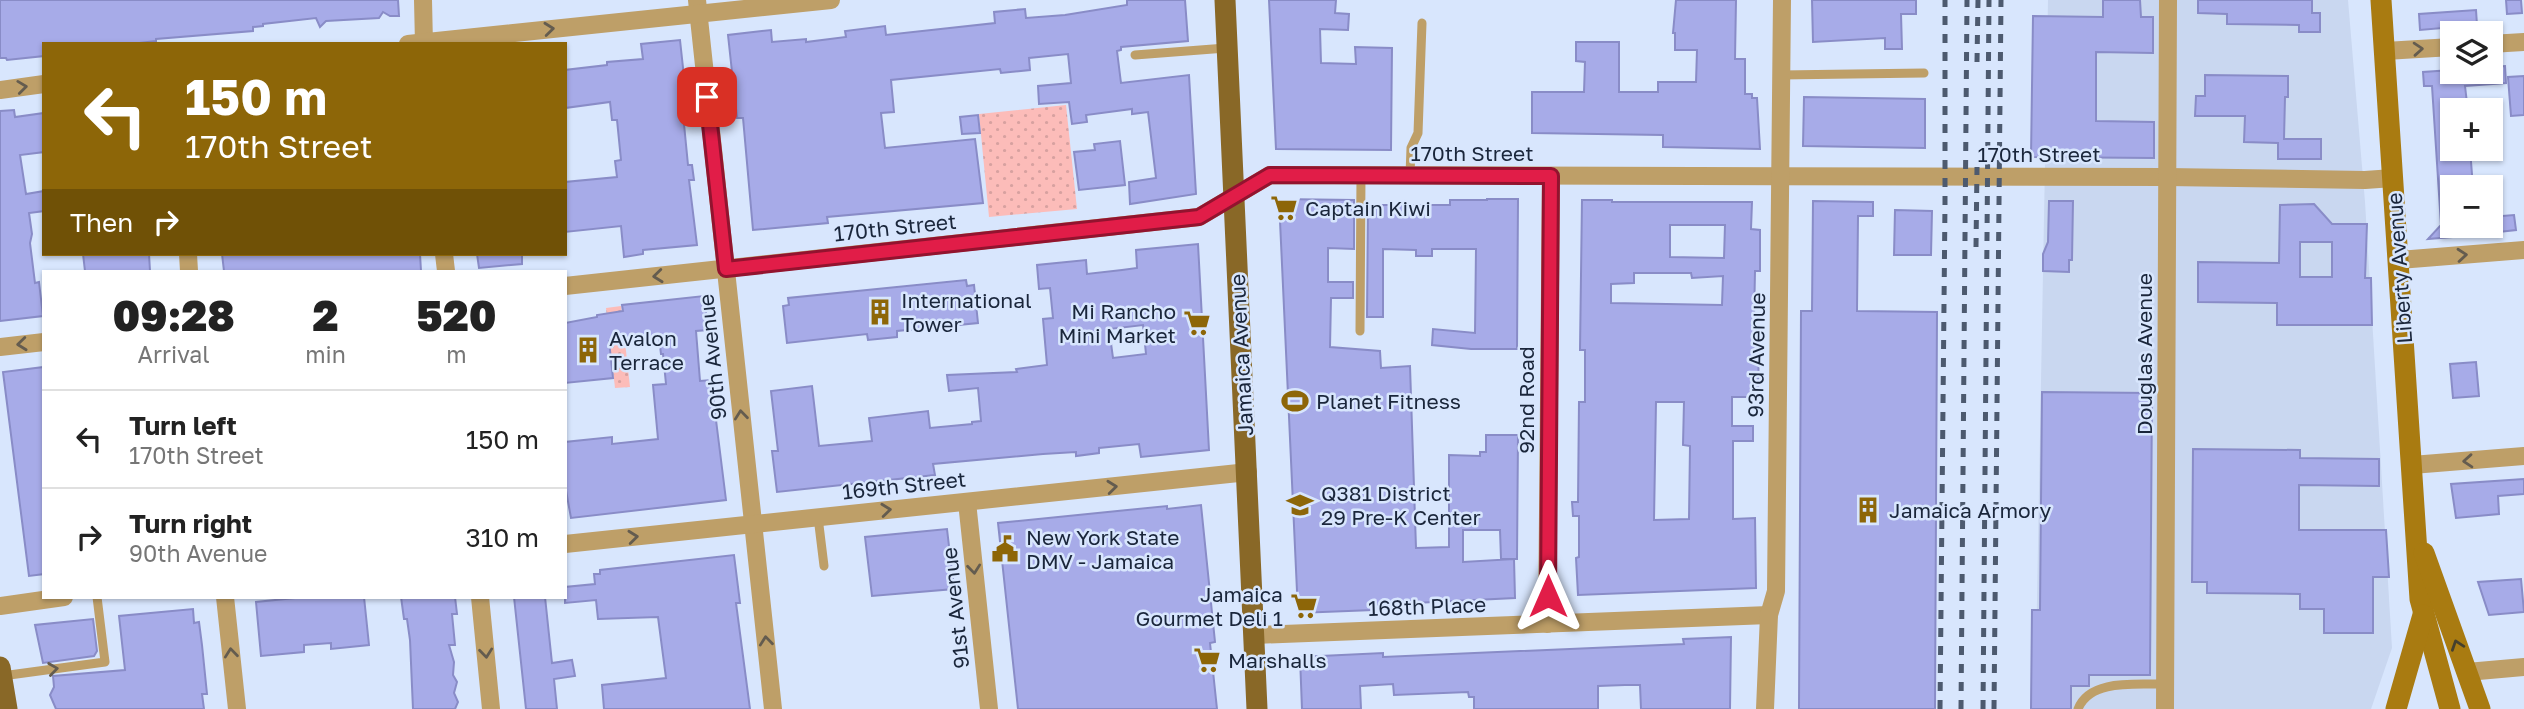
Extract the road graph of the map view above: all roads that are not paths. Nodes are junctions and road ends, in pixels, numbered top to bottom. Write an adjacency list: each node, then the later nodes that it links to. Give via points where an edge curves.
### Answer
1 (423, 0): 10 (street)
2 (831, 0): 7 (street)
3 (1225, 0): 13 (main road, Jamaica Avenue)
4 (1782, 0): 18 (street, 93rd Avenue)
5 (2168, 0): 25 (street, Douglas Avenue)
6 (2381, 0): 15 (main road, Liberty Avenue)
7 (697, 7): 11 (street, one-way to 7); 30 (street, 90th Avenue)
8 (1422, 23): 22 (lane, via 1418,133 1411,148)
9 (2524, 41): 12 (street)
10 (419, 42)
11 (427, 42)
12 (2503, 43)
13 (1227, 48): 16 (lane); 27 (main road, Jamaica Avenue)
14 (2440, 48): 15 (street, one-way to 14)
15 (2385, 51): 26 (main road, Liberty Avenue)
16 (1135, 55)
17 (1924, 73): 18 (lane)
18 (1781, 75): 23 (street, 93rd Avenue)
19 (42, 84): 20 (street, one-way to 19)
20 (0, 90)
21 (1362, 175): 22 (street, 170th Street); 27 (street, 170th Street, via 1270,175); 32 (lane)
22 (1410, 175): 24 (street, 170th Street)
23 (1781, 175): 24 (street, 170th Street); 25 (street, 170th Street); 50 (street, 93rd Avenue, via 1776,591)
24 (1551, 176): 51 (street, 92nd Road)
25 (2167, 177): 26 (street, 170th Street); 56 (street, Douglas Avenue)
26 (2393, 178): 29 (main road, Liberty Avenue)
27 (1234, 196): 30 (street, 170th Street, via 1199,217); 37 (main road, Jamaica Avenue)
28 (2524, 250): 29 (street, one-way to 28)
29 (2399, 260): 36 (main road, Liberty Avenue)
30 (726, 269): 31 (street, 170th Street, one-way to 31); 40 (street, 90th Avenue, one-way to 30)
31 (567, 286)
32 (1360, 331)
33 (42, 342): 34 (street, one-way to 34)
34 (0, 346)
35 (2524, 456): 36 (street, one-way to 36)
36 (2412, 465): 41 (main road, Liberty Avenue)
37 (1248, 472): 38 (street, 169th Street, one-way to 37); 52 (main road, Jamaica Avenue)
38 (967, 502): 39 (street, 169th Street, one-way to 38); 61 (street, 91st Avenue, one-way to 61)
39 (818, 517): 40 (street, 169th Street); 43 (lane)
40 (753, 524): 42 (street, 169th Street, one-way to 40); 60 (street, 90th Avenue, one-way to 40)
41 (2417, 536): 49 (main road, Liberty Avenue); 55 (main road, Liberty Avenue, one-way to 41)
42 (567, 544)
43 (824, 566)
44 (44, 599): 48 (street)
45 (97, 599): 54 (lane, one-way to 45, via 105,662)
46 (225, 599): 58 (street, one-way to 46)
47 (480, 599): 59 (street, one-way to 59)
48 (0, 606)
49 (2424, 613): 66 (main road); 67 (main road, Liberty Avenue)
50 (1769, 615): 51 (street, 168th Place); 63 (street, 93rd Avenue)
51 (1547, 624): 52 (street, 168th Place)
52 (1255, 635): 62 (main road, Jamaica Avenue)
53 (2524, 667): 55 (street)
54 (1, 671): 57 (main road)
55 (2467, 671): 68 (main road, Liberty Avenue)
56 (2165, 684): 64 (lane, via 2103,688 2084,699); 65 (street, Douglas Avenue)
57 (7, 709)
58 (237, 709)
59 (491, 709)
60 (773, 709)
61 (989, 709)
62 (1258, 709)
63 (1765, 709)
64 (2078, 709)
65 (2165, 709)
66 (2396, 709)
67 (2450, 709)
68 (2480, 709)

